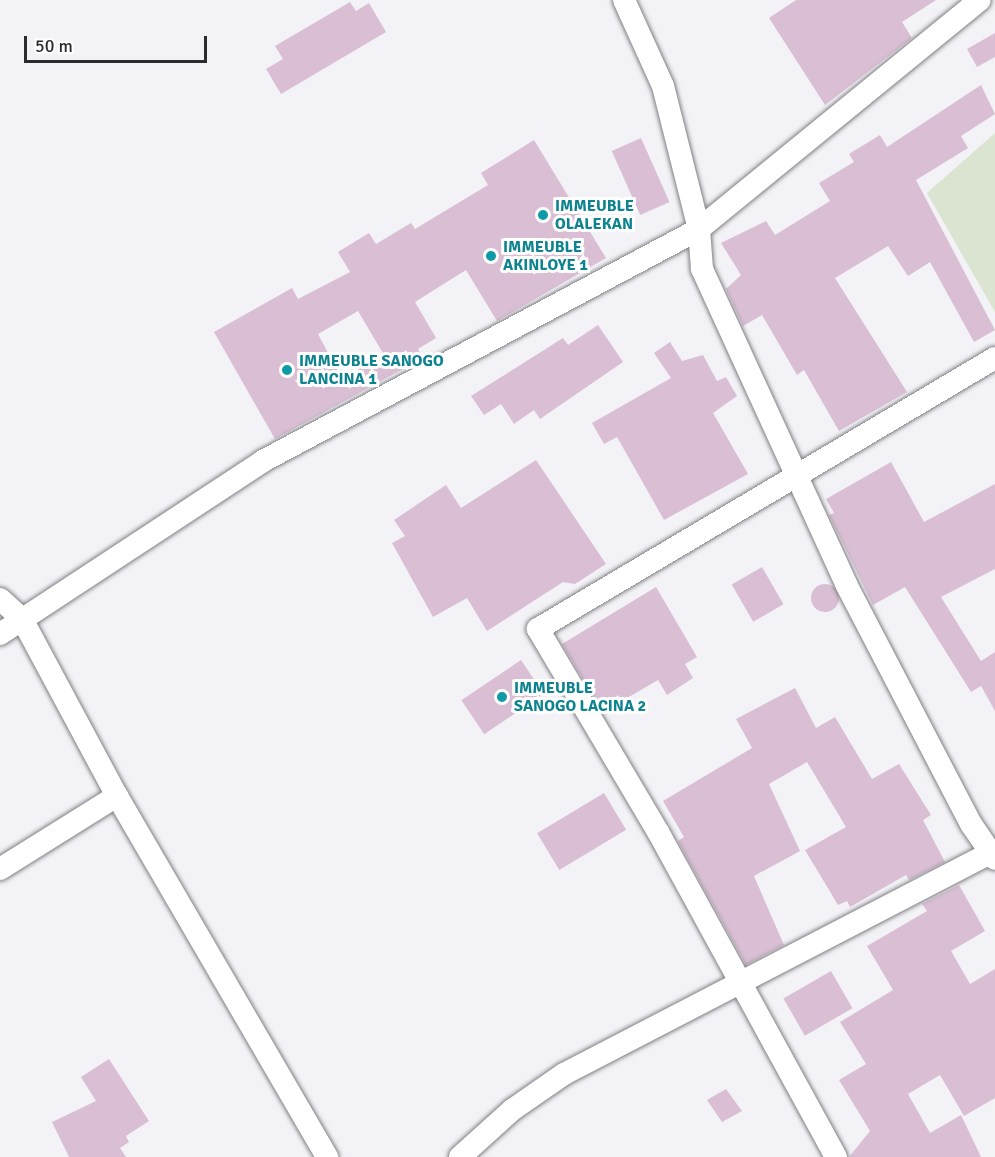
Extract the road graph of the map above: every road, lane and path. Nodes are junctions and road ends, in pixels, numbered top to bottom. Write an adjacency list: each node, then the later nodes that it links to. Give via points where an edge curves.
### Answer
1 (624, 0): 3 (street, via 663,86)
2 (980, 0): 3 (street)
3 (699, 229): 5 (street, via 702,269); 7 (street, via 263,461)
4 (992, 368): 5 (street)
5 (802, 478): 10 (street, via 846,584 971,824); 12 (street, via 538,629)
6 (0, 599): 7 (street)
7 (22, 619): 8 (street); 9 (street)
8 (0, 634)
9 (117, 796): 11 (street); 13 (street)
10 (994, 854): 12 (street)
11 (0, 869)
12 (742, 981): 14 (street, via 539,1089); 15 (street)
13 (327, 1157)
14 (460, 1157)
15 (836, 1157)

